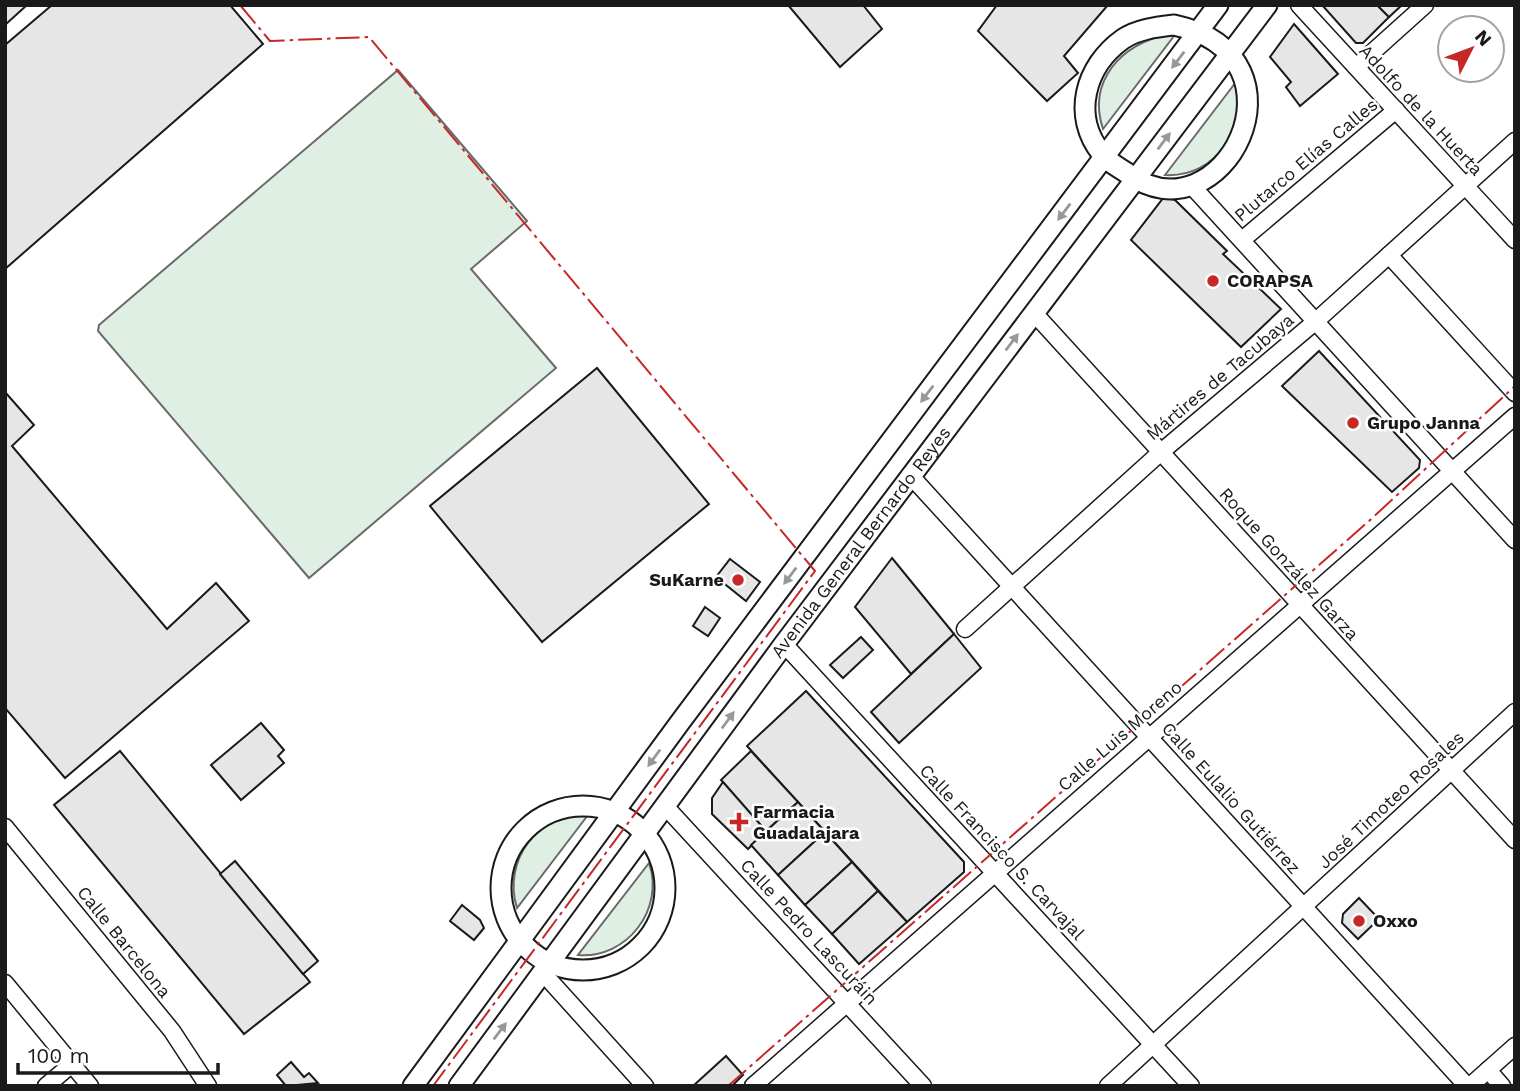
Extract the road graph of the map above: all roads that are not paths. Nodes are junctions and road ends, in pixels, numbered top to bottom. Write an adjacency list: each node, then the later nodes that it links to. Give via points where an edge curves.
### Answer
1 (1218, 5): 5 (main road, Avenida General Bernardo Reyes)
2 (1267, 5): 6 (main road, Avenida General Bernardo Reyes)
3 (1299, 5): 7 (street, Adolfo de la Huerta)
4 (1425, 5): 7 (street)
5 (1200, 31): 6 (main road); 10 (main road, Avenida General Bernardo Reyes, one-way to 10); 10 (main road, via 1174,25 1149,28 1125,38 1104,56 1090,79 1083,105 1086,129)
6 (1230, 54): 11 (main road, Avenida General Bernardo Reyes, one-way to 6); 12 (main road, via 1243,78 1249,105 1245,130 1224,164)
7 (1356, 67): 8 (street, Adolfo de la Huerta)
8 (1395, 110): 13 (street, Adolfo de la Huerta); 14 (street, Plutarco Elías Calles)
9 (1515, 141): 13 (street, Mártires de Tacubaya)
10 (1105, 157): 11 (main road); 33 (main road, Avenida General Bernardo Reyes, one-way to 33)
11 (1135, 180): 12 (main road, via 1154,188); 17 (main road, Avenida General Bernardo Reyes)
12 (1191, 185): 14 (street)
13 (1466, 187): 15 (street, Adolfo de la Huerta); 16 (street, Mártires de Tacubaya)
14 (1242, 240): 18 (street)
15 (1515, 240)
16 (1389, 255): 18 (street, Mártires de Tacubaya); 19 (street)
17 (1034, 313): 21 (street, Roque González Garza); 23 (main road, Avenida General Bernardo Reyes, one-way to 17)
18 (1316, 321): 21 (street, Mártires de Tacubaya); 22 (street)
19 (1515, 393)
20 (1515, 416): 22 (street, Calle Luis Moreno)
21 (1161, 452): 25 (street, Mártires de Tacubaya); 26 (street, Roque González Garza)
22 (1452, 471): 24 (street); 26 (street, Calle Luis Moreno)
23 (910, 475): 25 (street, Calle Eulalio Gutiérrez); 28 (main road, Avenida General Bernardo Reyes)
24 (1515, 540)
25 (1012, 587): 27 (street, Mártires de Tacubaya); 30 (street, Calle Eulalio Gutiérrez)
26 (1299, 603): 30 (street, Calle Luis Moreno); 31 (street, Roque González Garza)
27 (965, 629)
28 (784, 644): 32 (main road, Avenida General Bernardo Reyes, one-way to 28); 37 (street, Calle Francisco S. Carvajal)
29 (1515, 712): 31 (street, José Timoteo Rosales)
30 (1149, 737): 37 (street, Calle Luis Moreno); 38 (street, Calle Eulalio Gutiérrez)
31 (1451, 771): 36 (street, Roque González Garza); 38 (street, José Timoteo Rosales)
32 (665, 806): 35 (main road, Avenida General Bernardo Reyes); 42 (street, Calle Pedro Lascuráin)
33 (615, 812): 35 (main road); 39 (main road, Avenida General Bernardo Reyes); 39 (main road, via 584,806 564,808 536,820 517,839 503,869 501,893)
34 (5, 827): 49 (street, Calle Barcelona, via 173,1031)
35 (645, 834): 40 (main road, Avenida General Bernardo Reyes); 40 (main road, via 657,853 665,890 654,928 643,944 612,965)
36 (1515, 840)
37 (995, 872): 42 (street, Calle Luis Moreno); 43 (street, Calle Francisco S. Carvajal)
38 (1304, 906): 43 (street, José Timoteo Rosales); 57 (street, Calle Eulalio Gutiérrez)
39 (519, 939): 40 (main road); 50 (main road, Avenida General Bernardo Reyes)
40 (546, 969): 51 (main road, Avenida General Bernardo Reyes, one-way to 40); 52 (street)
41 (5, 983): 45 (street)
42 (848, 1001): 53 (street, Calle Luis Moreno); 54 (street, Calle Pedro Lascuráin)
43 (1153, 1044): 55 (street, José Timoteo Rosales); 56 (street, Calle Francisco S. Carvajal)
44 (1515, 1045): 46 (street)
45 (72, 1064): 47 (street); 48 (street)
46 (1488, 1070): 57 (street); 58 (street)
47 (46, 1086)
48 (90, 1086)
49 (208, 1086)
50 (413, 1086)
51 (459, 1086)
52 (645, 1086)
53 (752, 1086)
54 (923, 1086)
55 (1108, 1086)
56 (1191, 1086)
57 (1469, 1086)
58 (1502, 1086)

